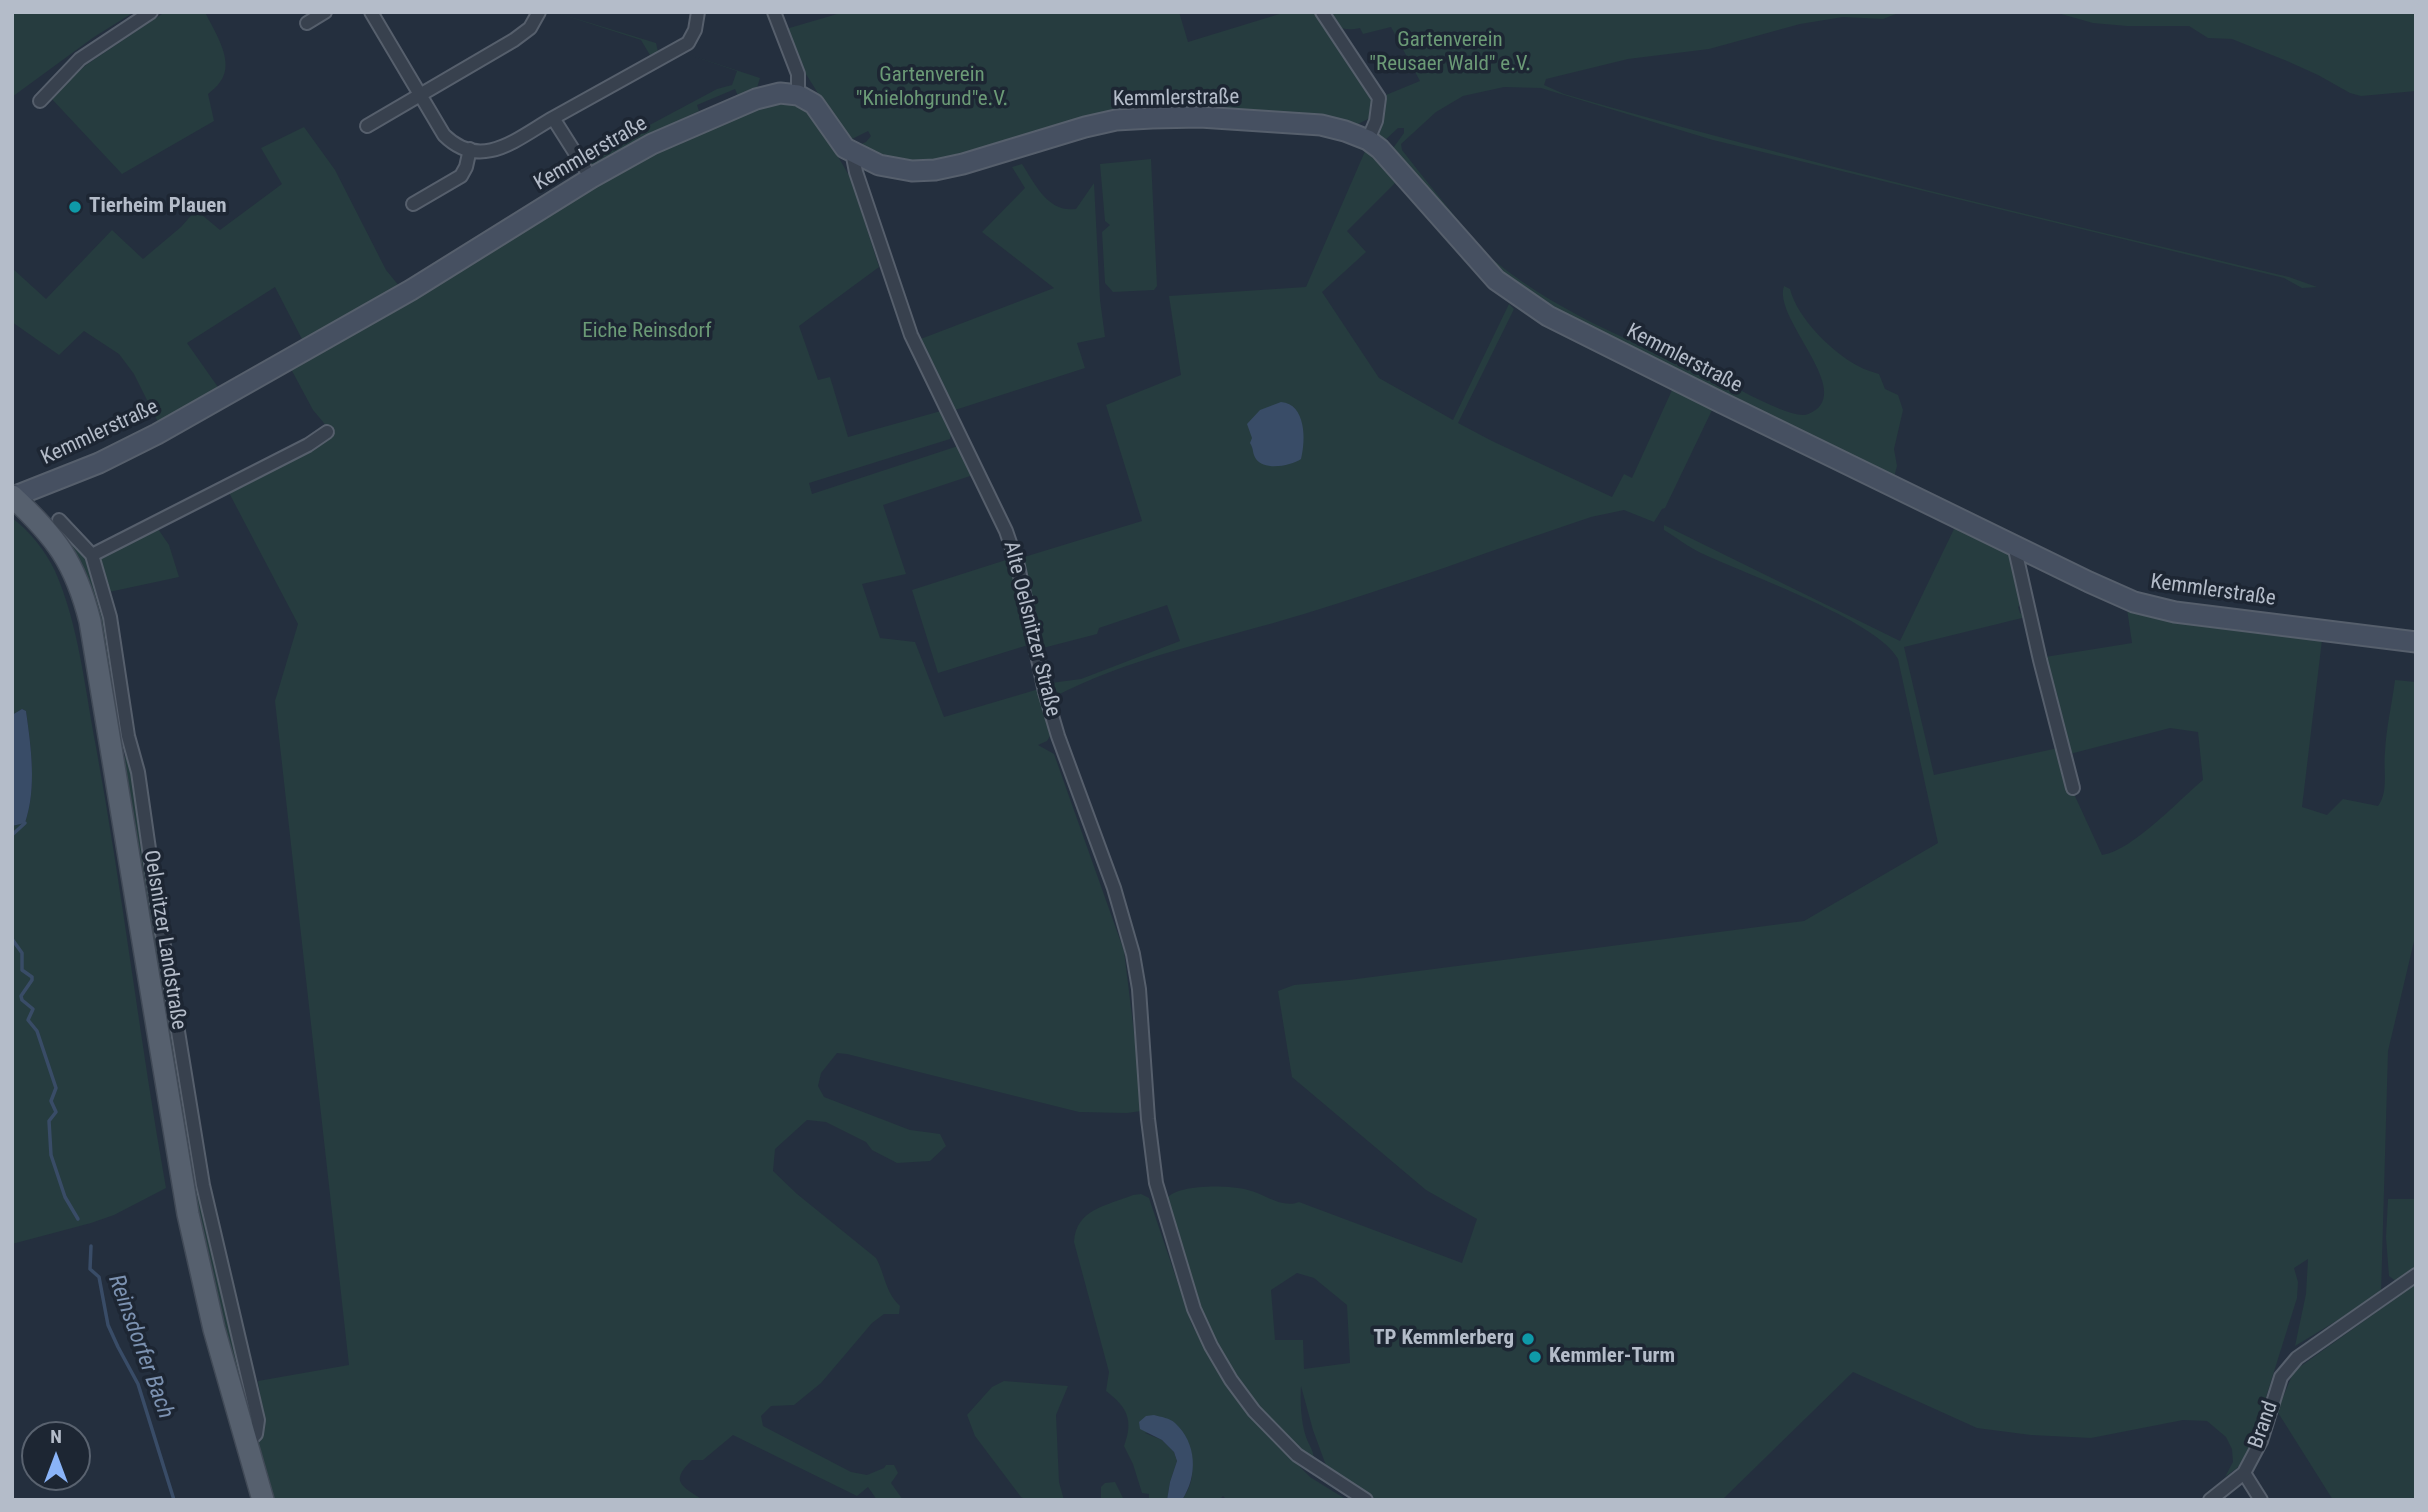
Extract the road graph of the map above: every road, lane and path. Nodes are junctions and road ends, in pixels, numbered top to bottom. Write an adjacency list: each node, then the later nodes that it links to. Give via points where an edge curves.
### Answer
1 (151, 12): 11 (street, via 80,59)
2 (325, 12): 8 (street)
3 (371, 12): 9 (street)
4 (539, 12): 9 (street, via 514,40)
5 (698, 12): 12 (street, via 688,43)
6 (774, 12): 10 (street, via 798,74)
7 (1322, 12): 14 (street, via 1379,98)
8 (307, 23)
9 (420, 95): 13 (street); 15 (street, via 444,135 454,145)
10 (799, 95): 16 (street, Kemmlerstraße, via 814,104 834,135); 17 (street, Kemmlerstraße, via 780,93 741,104 652,144)
11 (40, 101)
12 (553, 118): 15 (street, via 499,150); 17 (street)
13 (367, 126)
14 (1368, 140): 16 (street, Kemmlerstraße, via 1297,122 1152,118 1085,127 935,170 896,169); 22 (street, Kemmlerstraße, via 1391,160 1496,281 1548,316)
15 (470, 149): 18 (street, via 461,176)
16 (852, 152): 33 (street, Alte Oelsnitzer Straße, via 911,335 1006,531 1054,725 1103,855 1133,954 1157,1183 1194,1309 1211,1346 1254,1411 1297,1455)
17 (591, 178): 20 (street, Kemmlerstraße, via 411,290 157,434)
18 (413, 204)
19 (327, 432): 23 (street)
20 (12, 497): 25 (main road, Oelsnitzer Landstraße, via 47,529 69,560 82,590)
21 (59, 520): 23 (street, Oelsnitzer Landstraße)
22 (2014, 545): 24 (street, Kemmlerstraße, via 2134,602 2175,612); 26 (street)
23 (92, 555): 25 (street, Oelsnitzer Landstraße, via 110,617)
24 (2416, 642)
25 (120, 740): 27 (street, Oelsnitzer Landstraße, via 138,772); 28 (main road, Oelsnitzer Landstraße)
26 (2073, 788)
27 (198, 1143): 28 (street); 30 (street, Oelsnitzer Landstraße, via 258,1420 256,1434)
28 (177, 1149): 30 (main road, Oelsnitzer Landstraße, via 200,1271)
29 (2416, 1275): 31 (street, Brand, via 2297,1358 2281,1377 2261,1441)
30 (246, 1444): 32 (main road, Oelsnitzer Landstraße)
31 (2244, 1473): 34 (street, Brand); 35 (street, Brand)
32 (264, 1500)
33 (1366, 1500)
34 (2210, 1500)
35 (2261, 1500)

